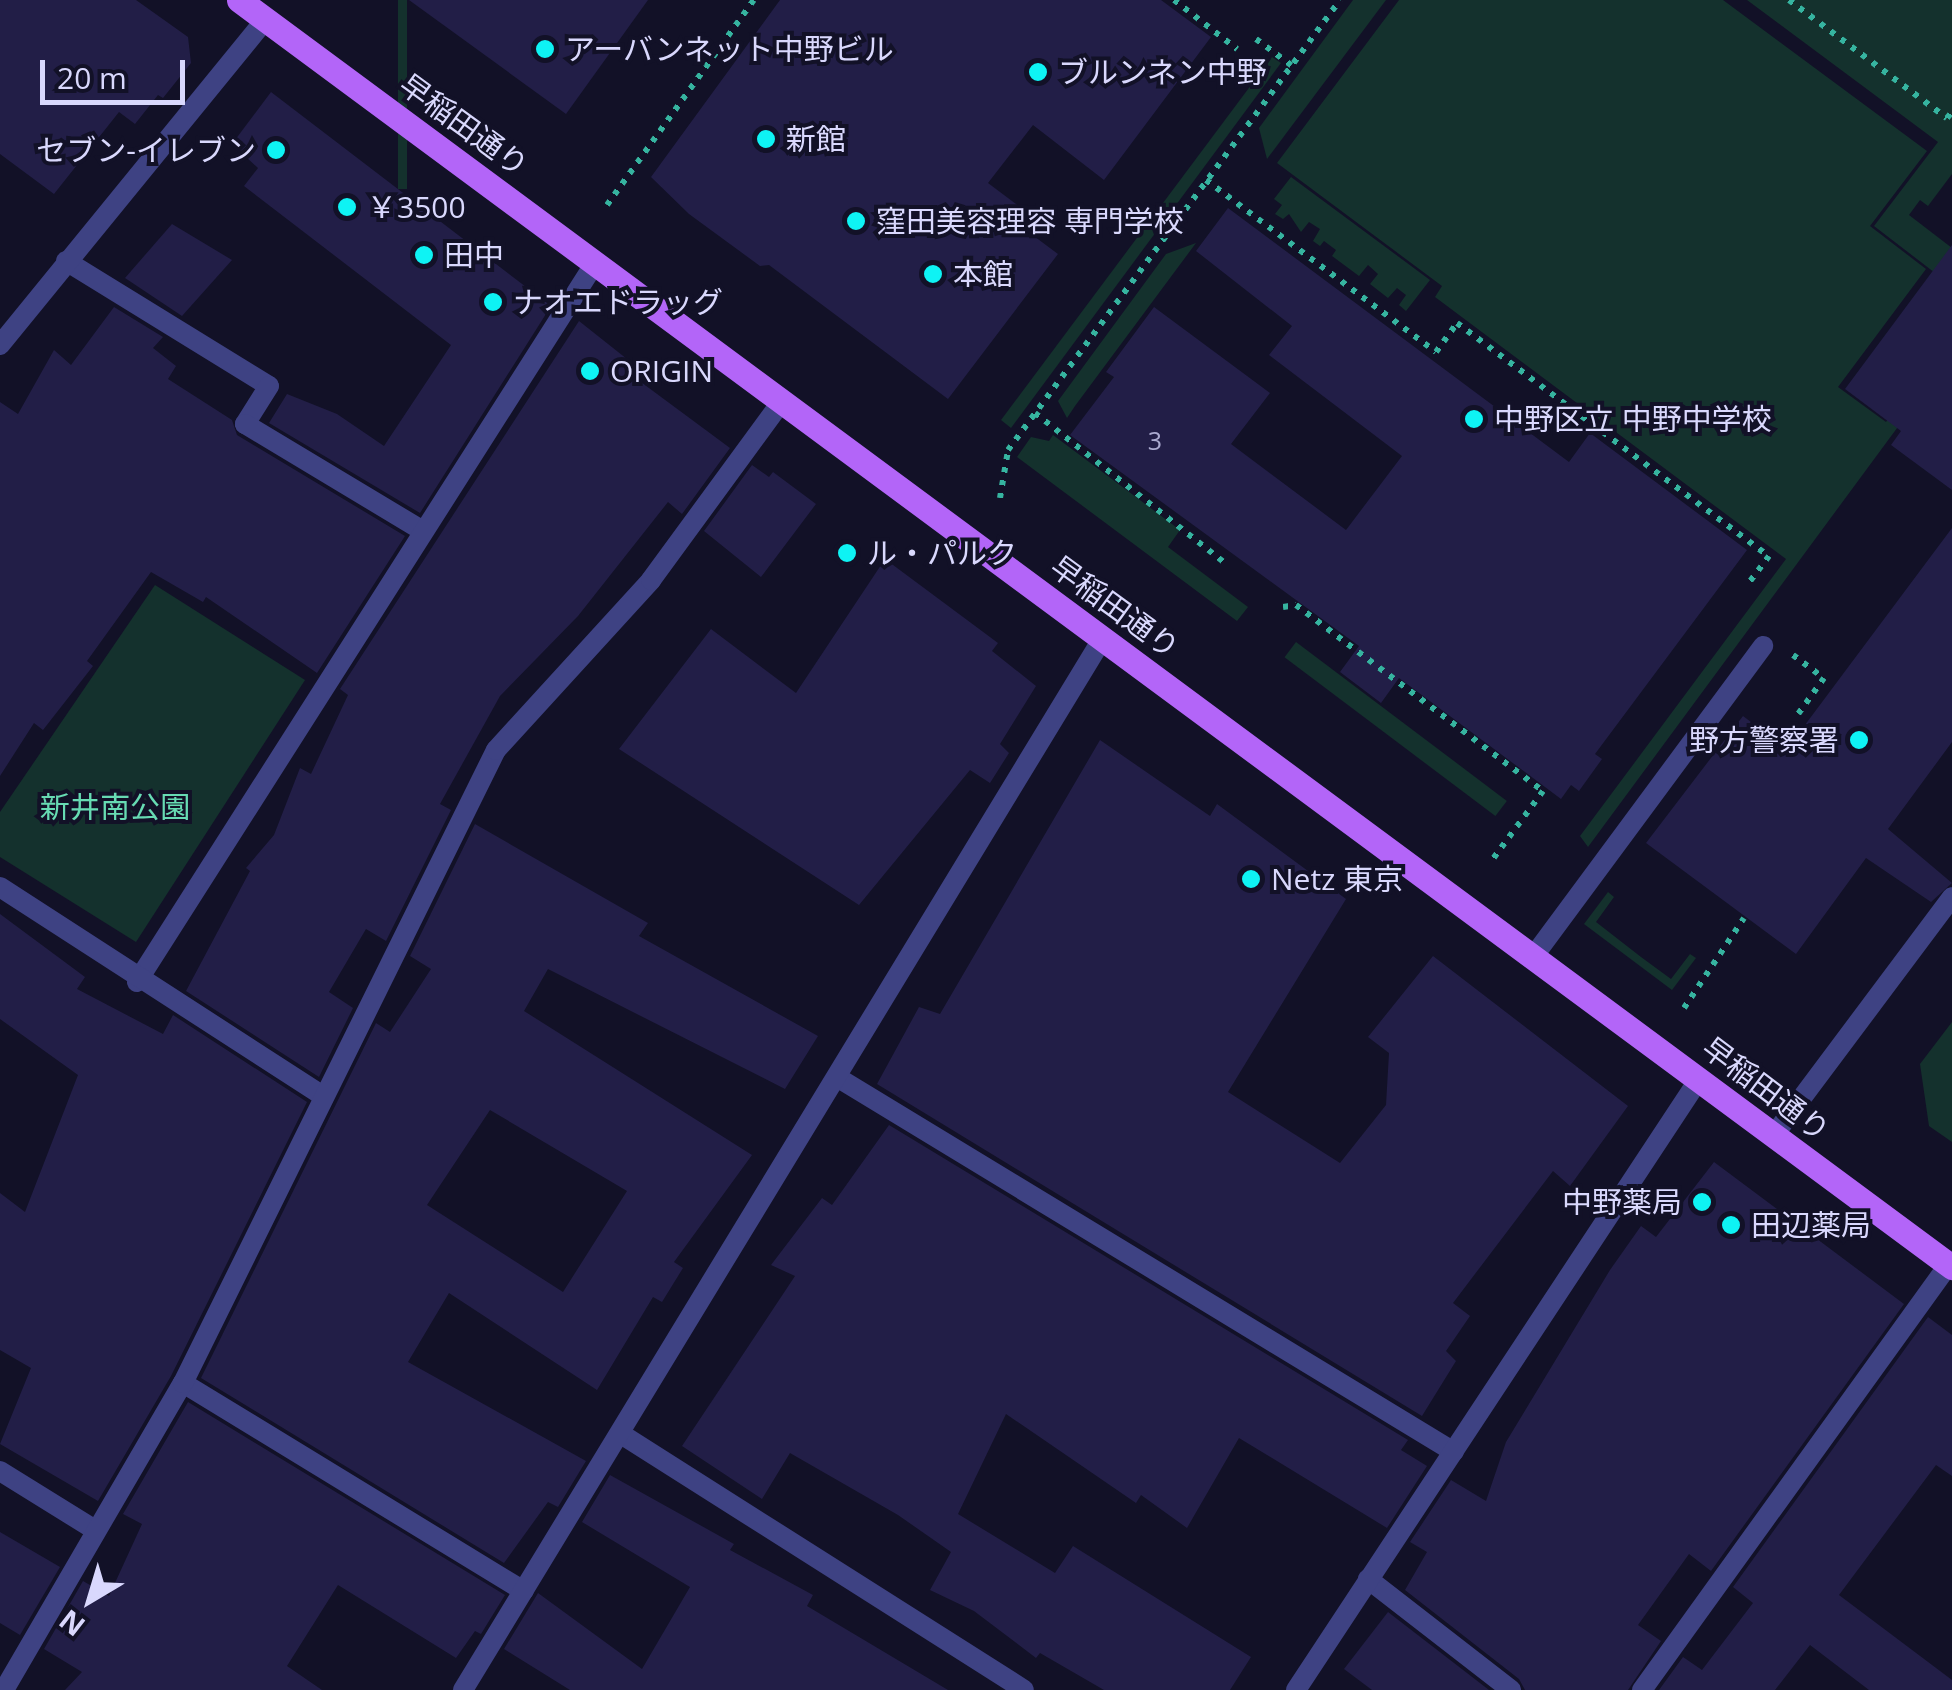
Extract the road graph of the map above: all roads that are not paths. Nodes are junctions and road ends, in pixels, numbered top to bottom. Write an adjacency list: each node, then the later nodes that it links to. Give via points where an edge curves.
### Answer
1 (240, 0): 2 (main road, 早稲田通り)
2 (266, 19): 3 (street); 4 (main road, 早稲田通り)
3 (66, 261): 5 (street); 7 (street, via 269,386 244,424)
4 (595, 263): 6 (main road, 早稲田通り); 7 (street)
5 (0, 345)
6 (782, 401): 8 (main road, 早稲田通り); 16 (street, via 650,580 496,750)
7 (423, 531): 13 (street)
8 (1103, 638): 12 (main road, 早稲田通り); 14 (street)
9 (1763, 646): 12 (street)
10 (0, 887): 13 (street)
11 (1952, 897): 17 (street)
12 (1533, 957): 15 (main road, 早稲田通り)
13 (137, 982): 16 (street)
14 (840, 1079): 20 (street); 21 (street)
15 (1698, 1079): 17 (main road, 早稲田通り); 21 (street)
16 (324, 1098): 19 (street)
17 (1774, 1135): 18 (main road, 早稲田通り)
18 (1950, 1265): 31 (street)
19 (183, 1383): 23 (street); 25 (street)
20 (621, 1434): 25 (street); 28 (street)
21 (1454, 1452): 24 (street)
22 (0, 1471): 23 (street)
23 (96, 1530): 26 (street)
24 (1368, 1579): 29 (street); 30 (street)
25 (524, 1591): 27 (street)
26 (4, 1690)
27 (464, 1690)
28 (1024, 1690)
29 (1296, 1690)
30 (1511, 1690)
31 (1642, 1690)

